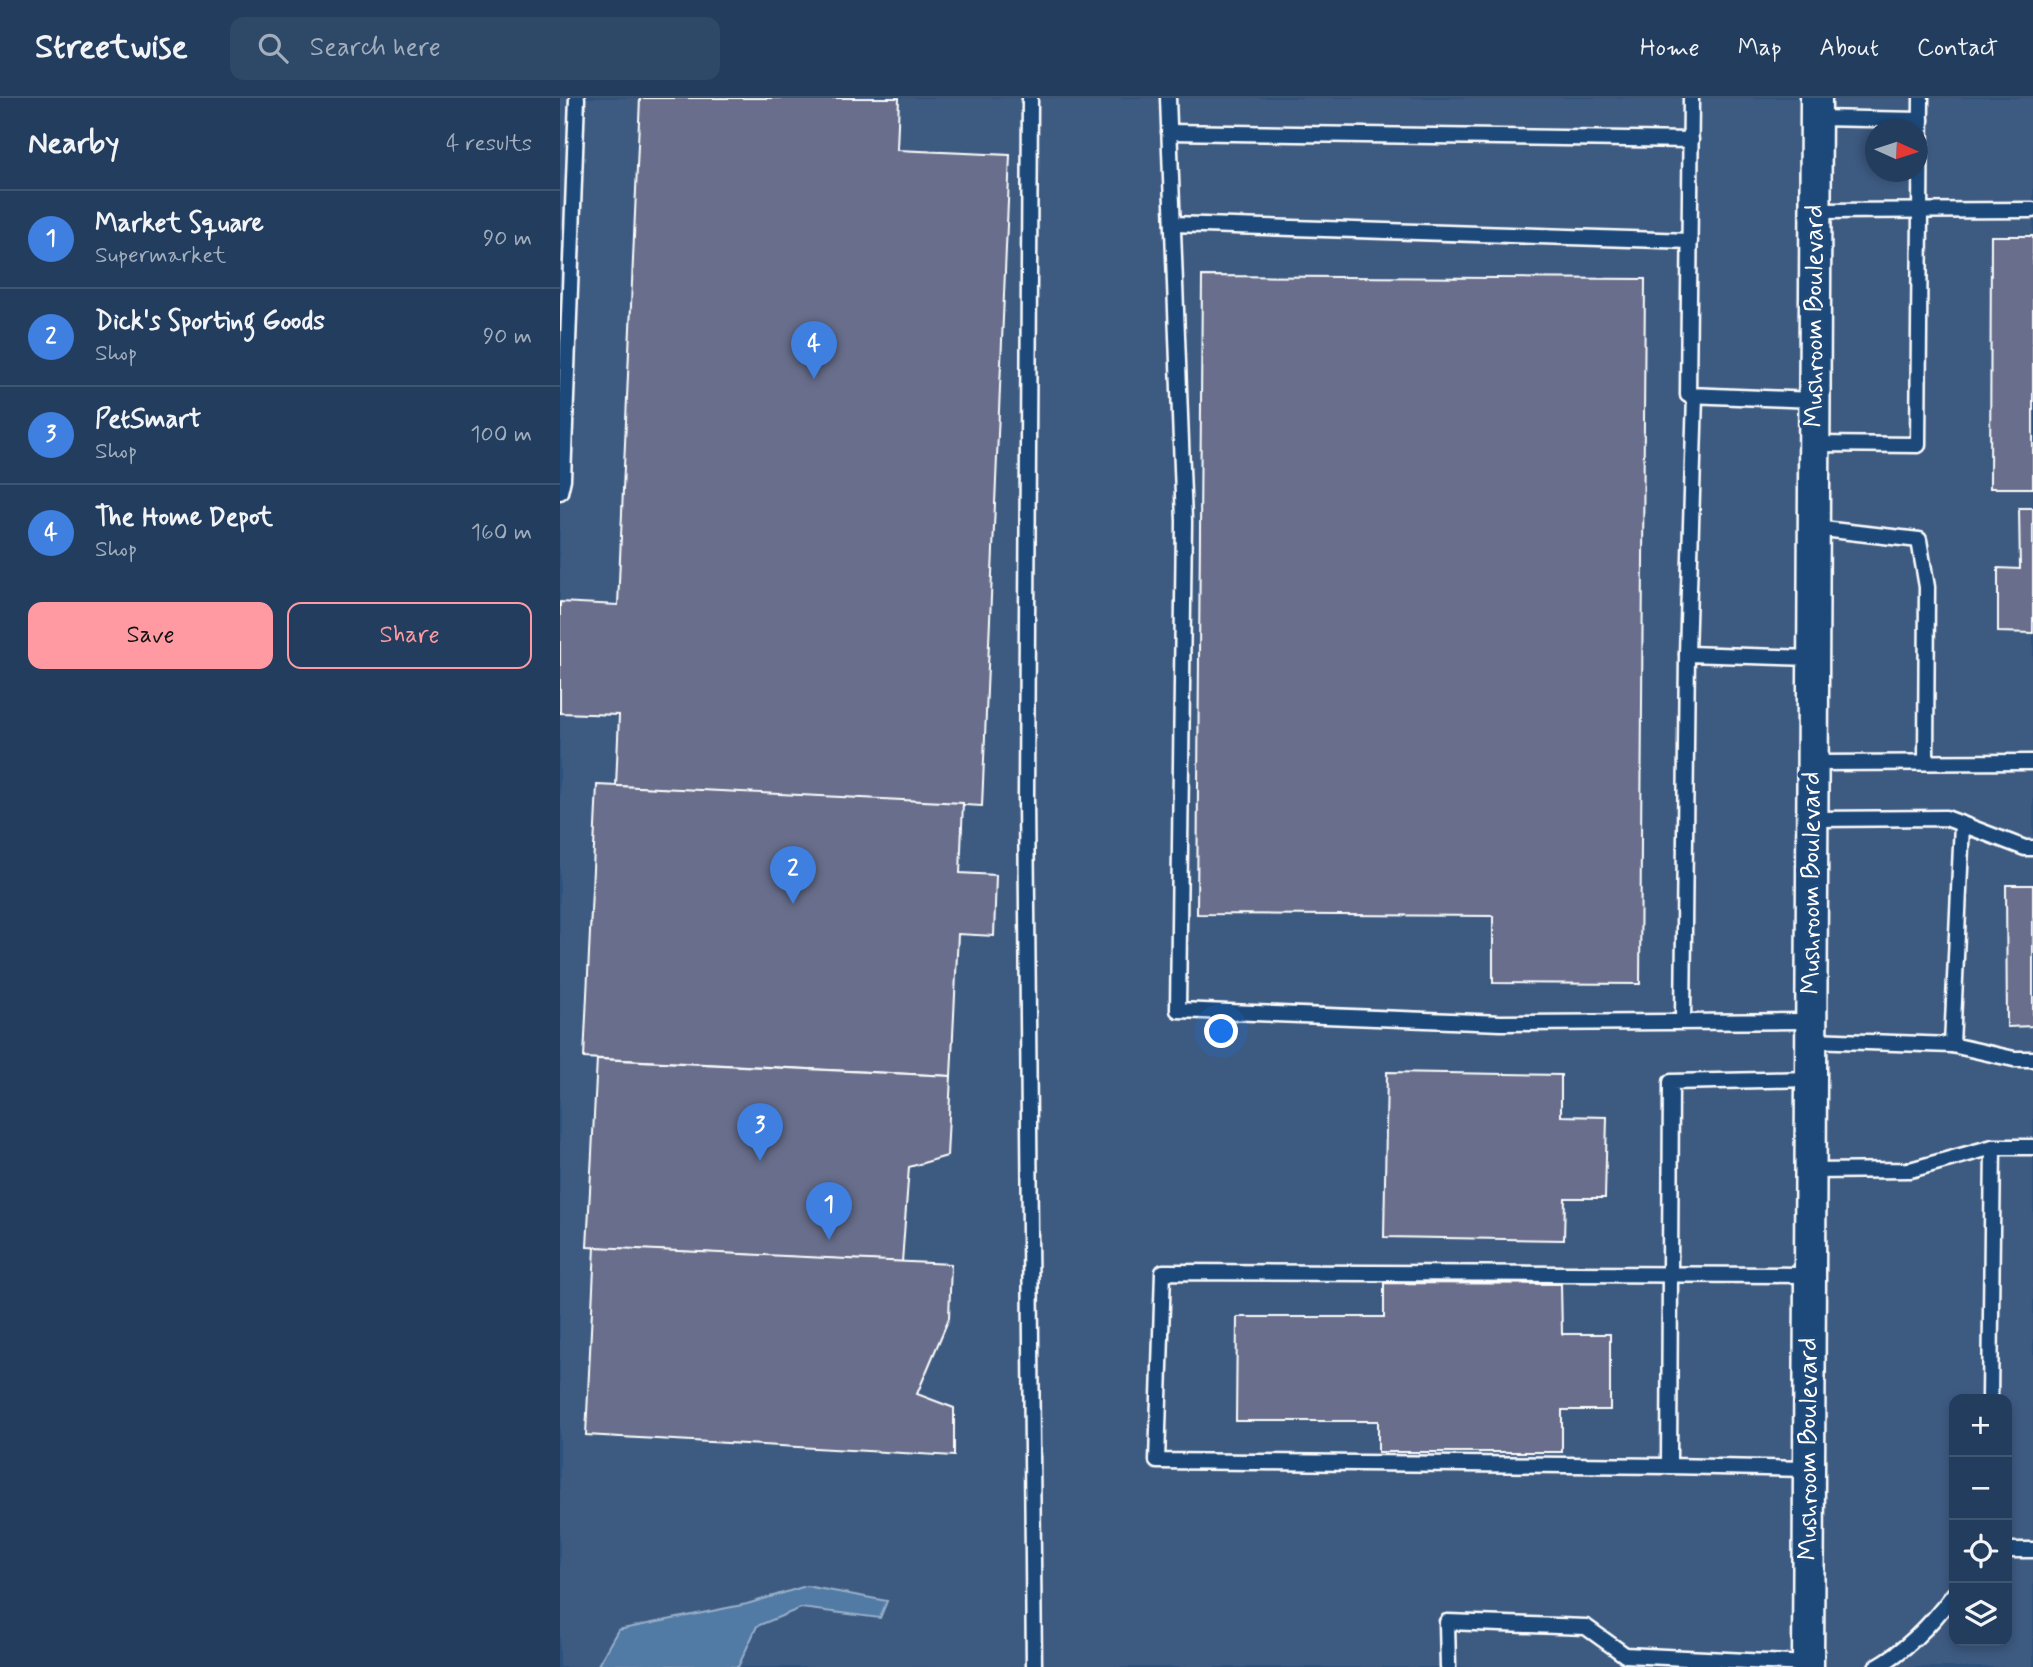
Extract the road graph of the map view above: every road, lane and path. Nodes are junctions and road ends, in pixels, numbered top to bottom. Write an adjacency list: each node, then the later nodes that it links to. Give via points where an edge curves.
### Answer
1 (578, 98): 20 (lane)
2 (1030, 98): 47 (lane, via 1026,812)
3 (1168, 98): 9 (lane)
4 (1691, 98): 10 (lane)
5 (1921, 98): 8 (lane)
6 (1816, 108): 7 (lane); 14 (street, Mushroom Boulevard)
7 (1912, 119)
8 (1921, 119)
9 (1169, 132): 10 (lane); 15 (lane)
10 (1691, 141): 16 (lane)
11 (1921, 182): 12 (lane)
12 (1921, 210): 13 (lane); 14 (lane); 19 (lane, via 1918,445)
13 (2033, 210)
14 (1815, 211): 18 (street, Mushroom Boulevard)
15 (1173, 224): 16 (lane); 30 (lane, via 1184,521 1178,1010 1502,1023)
16 (1690, 241): 17 (lane, via 1688,395)
17 (1695, 396): 18 (lane); 22 (lane)
18 (1814, 400): 19 (street, Mushroom Boulevard)
19 (1814, 444): 21 (street, Mushroom Boulevard)
20 (560, 492)
21 (1814, 528): 23 (street, Mushroom Boulevard); 25 (lane, via 1919,540 1927,587)
22 (1687, 654): 23 (lane); 30 (lane)
23 (1813, 658): 24 (street, Mushroom Boulevard)
24 (1813, 762): 25 (lane); 27 (street, Mushroom Boulevard)
25 (1926, 762): 26 (lane)
26 (2033, 762)
27 (1812, 818): 28 (lane, via 1946,818); 31 (street, Mushroom Boulevard)
28 (1962, 824): 29 (lane); 32 (lane)
29 (2033, 848)
30 (1682, 1021): 31 (lane)
31 (1811, 1031): 32 (lane); 34 (street, Mushroom Boulevard)
32 (1952, 1045): 33 (lane)
33 (2033, 1059)
34 (1811, 1079): 37 (street, Mushroom Boulevard); 38 (lane, via 1671,1082)
35 (1993, 1147): 36 (lane); 37 (lane, via 1910,1170); 40 (lane)
36 (2033, 1147)
37 (1810, 1171): 39 (street, Mushroom Boulevard)
38 (1670, 1273): 39 (lane); 41 (lane); 41 (lane, via 1163,1272 1157,1461)
39 (1810, 1275): 42 (street, Mushroom Boulevard)
40 (1990, 1394)
41 (1669, 1466): 42 (lane)
42 (1809, 1469): 46 (street, Mushroom Boulevard)
43 (2012, 1549): 44 (lane)
44 (2033, 1550)
45 (1949, 1600): 49 (lane, via 1927,1627)
46 (1808, 1665): 48 (lane, via 1625,1655 1586,1627 1447,1622)
47 (1034, 1667)
48 (1448, 1667)
49 (1876, 1667)

